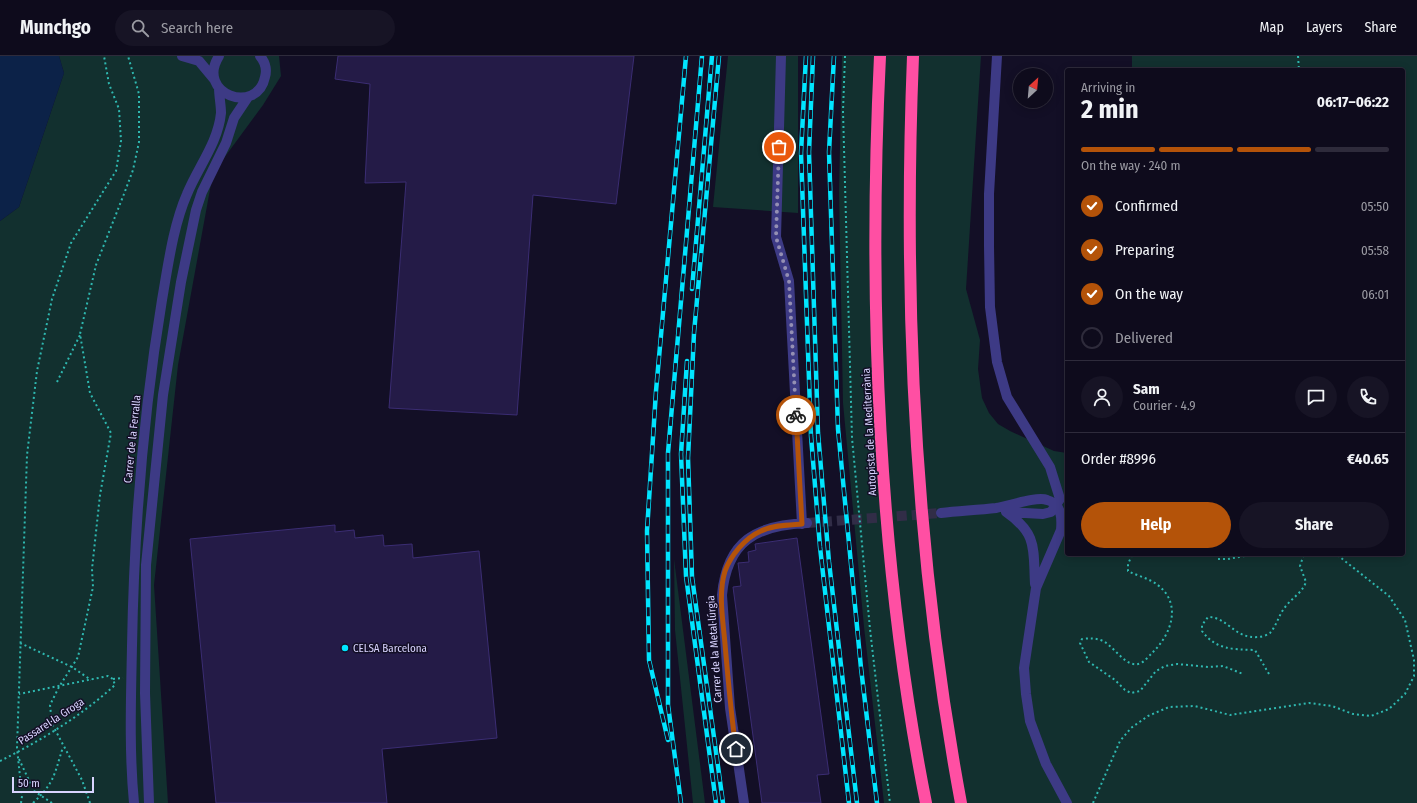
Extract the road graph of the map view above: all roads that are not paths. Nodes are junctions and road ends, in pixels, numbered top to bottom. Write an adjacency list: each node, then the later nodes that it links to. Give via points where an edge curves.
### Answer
1 (182, 56): 9 (street)
2 (212, 56): 9 (street)
3 (219, 56): 10 (street, Carrer de la Ferralla, via 214,64)
4 (781, 56): 19 (street, Carrer de la Metal·lúrgia, via 776,237 789,281 805,524 772,527 748,539 731,559 723,582 730,708)
5 (880, 56): 20 (highway, Autopista de la Mediterrània, via 876,264 883,451 897,607)
6 (913, 56): 21 (highway, via 910,253 919,478 928,583 947,726)
7 (997, 56): 12 (street, via 989,194 990,307 997,362 1008,397 1050,467 1060,499)
8 (262, 57): 11 (street, via 265,66 264,81 261,88)
9 (199, 61): 10 (street)
10 (216, 83): 11 (street, via 232,97); 17 (street, Carrer de la Ferralla, via 220,113 216,133 209,152 186,194 175,234 146,410 134,571 131,712)
11 (248, 97): 18 (street, via 234,118 226,143 196,210 181,282 163,395 146,565 145,693)
12 (1056, 505): 13 (street, via 1047,499 1041,499); 14 (street, via 1051,512 1043,514); 16 (street, via 1061,515 1060,530)
13 (996, 508): 14 (street); 15 (street)
14 (1006, 512): 16 (street, via 1020,522 1032,540)
15 (941, 513)
16 (1036, 588): 22 (street, via 1024,668 1030,721 1046,764)
17 (134, 803)
18 (149, 803)
19 (744, 803)
20 (926, 803)
21 (961, 803)
22 (1068, 803)

